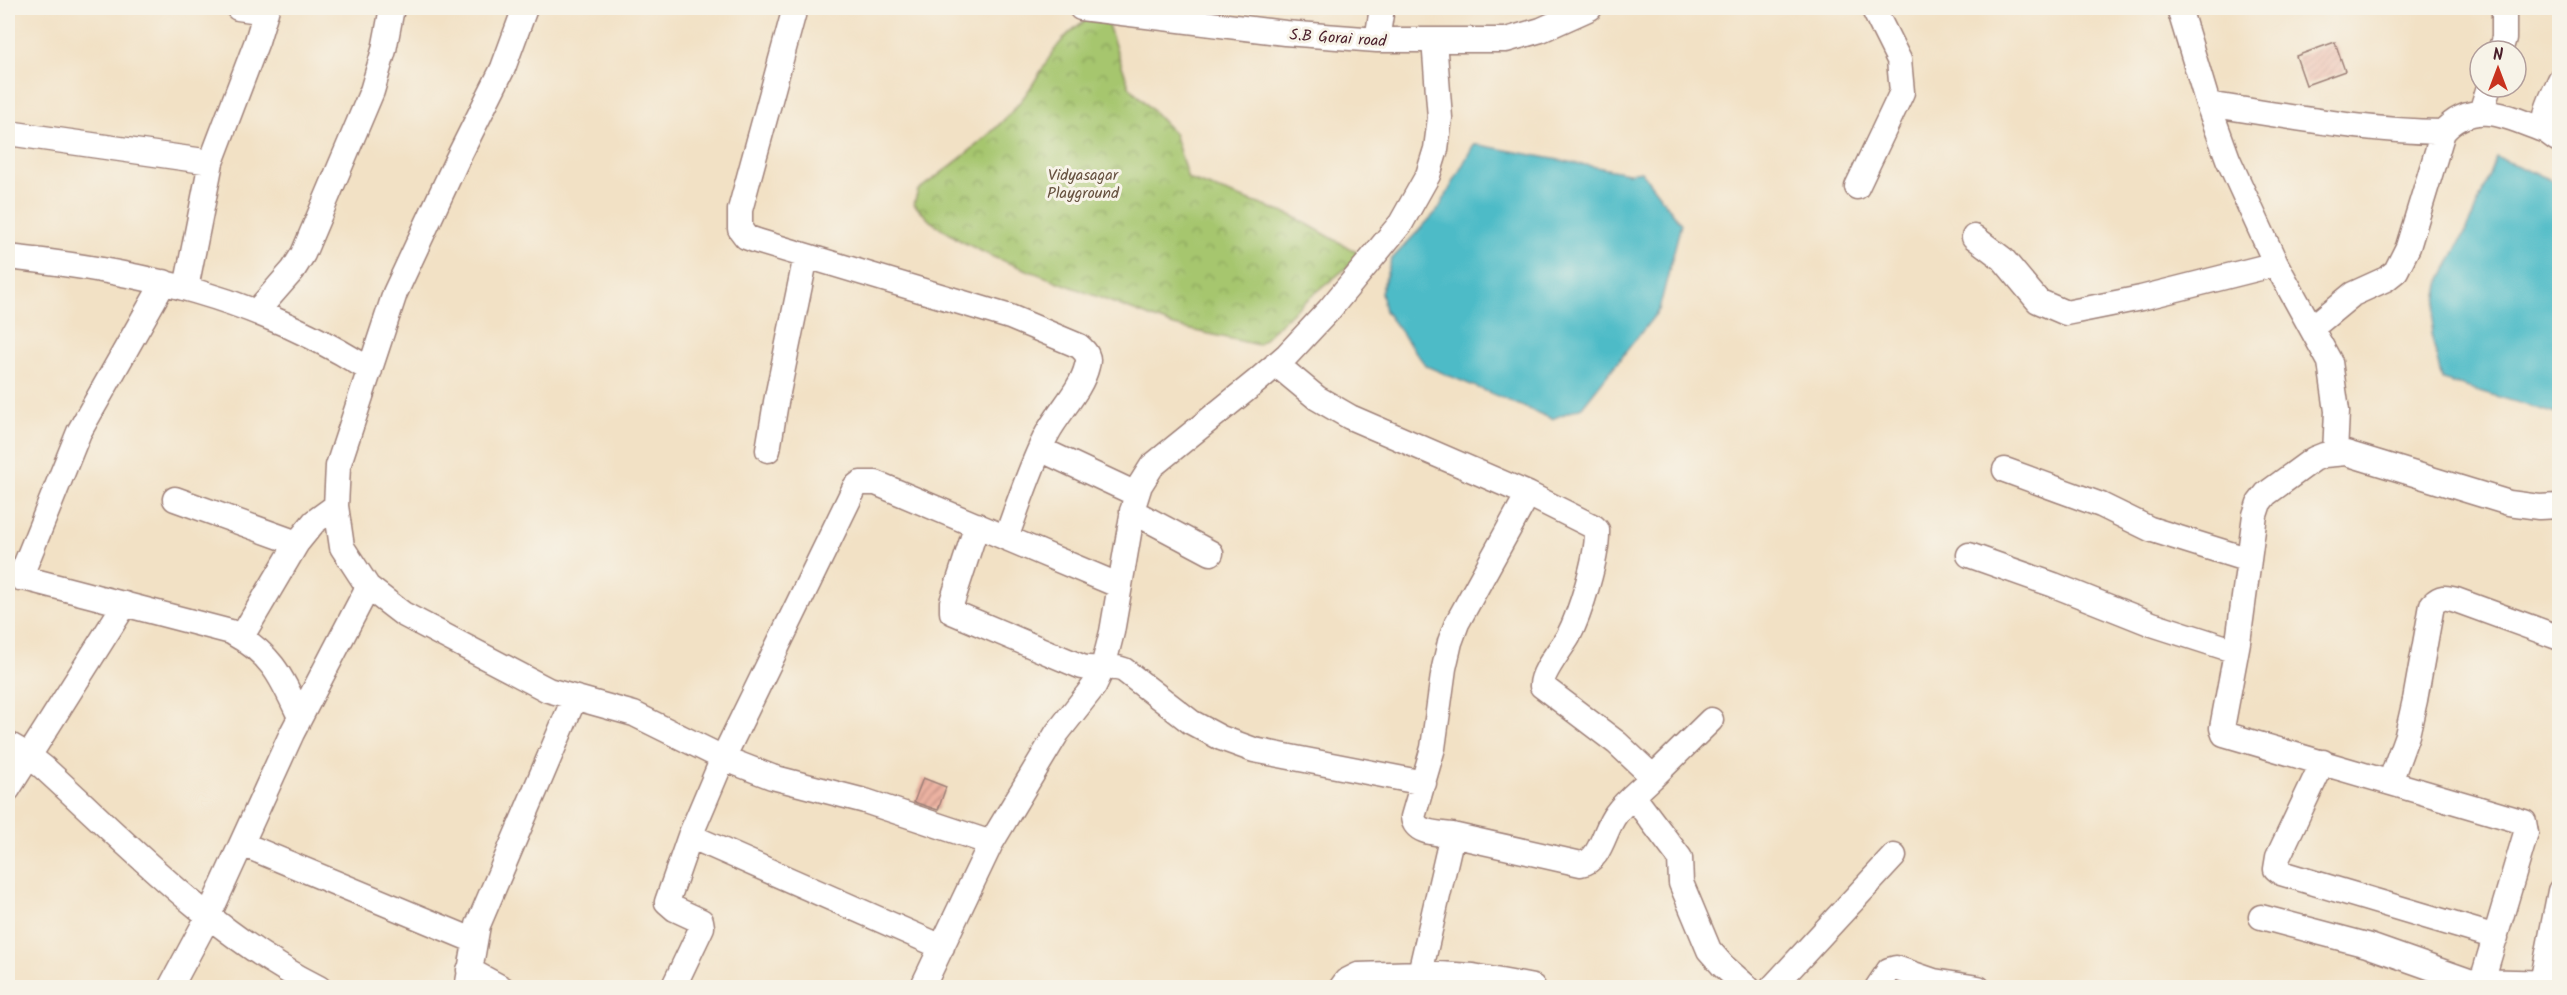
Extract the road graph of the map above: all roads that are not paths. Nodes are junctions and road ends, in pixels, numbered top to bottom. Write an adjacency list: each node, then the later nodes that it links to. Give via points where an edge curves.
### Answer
1 (238, 8): 11 (street)
2 (392, 8): 29 (street, via 372,91 303,254)
3 (525, 8): 32 (street, via 503,68 395,293)
4 (795, 8): 25 (street, via 738,221 746,237)
5 (1081, 8): 13 (street, S.B Gorai road)
6 (1382, 8): 13 (street)
7 (1590, 8): 14 (street, S.B Gorai road, via 1541,30 1506,40)
8 (1873, 8): 23 (street, via 1899,60 1902,92)
9 (2179, 8): 17 (street)
10 (2504, 8): 12 (street)
11 (267, 10): 22 (street)
12 (2504, 39)
13 (1377, 40): 14 (street, S.B Gorai road)
14 (1434, 40): 31 (street, via 1440,118 1428,175 1401,223 1329,310)
15 (2559, 80): 21 (street, via 2546,114)
16 (2485, 99): 18 (street)
17 (2208, 104): 19 (street, via 2365,127); 27 (street, via 2228,159)
18 (2481, 112): 19 (street, via 2454,119); 21 (street)
19 (2443, 132): 30 (street, via 2408,247 2396,271 2353,294)
20 (8, 133): 22 (street)
21 (2553, 135)
22 (211, 162): 28 (street)
23 (1857, 187)
24 (1974, 237): 27 (street, via 2002,259 2038,301 2066,313)
25 (806, 256): 33 (street, via 1011,317 1079,346 1088,360 1083,378); 34 (street)
26 (8, 257): 28 (street, via 142,276)
27 (2276, 264): 30 (street)
28 (175, 285): 29 (street); 48 (street, via 78,432)
29 (257, 311): 32 (street, via 330,345)
30 (2313, 327): 35 (street, via 2330,362 2335,388)
31 (1276, 364): 37 (street, via 1317,398 1350,417); 39 (street, via 1152,466)
32 (370, 370): 40 (street, via 338,466)
33 (1040, 449): 39 (street); 43 (street)
34 (768, 450)
35 (2336, 454): 41 (street, via 2346,453 2509,503); 47 (street, via 2314,459 2266,494 2255,515)
36 (2005, 470): 47 (street, via 2150,529)
37 (1528, 494): 63 (street, via 1597,530 1581,606 1543,677 1542,686 1617,743); 65 (street, via 1450,642)
38 (175, 499): 44 (street)
39 (1134, 503): 45 (street); 49 (street)
40 (336, 506): 44 (street, via 314,522); 50 (street, via 342,547)
41 (2559, 506)
42 (976, 525): 43 (street); 55 (street, via 952,612 1082,667); 61 (street, via 876,483 855,487)
43 (1006, 538): 49 (street)
44 (297, 543): 52 (street)
45 (1211, 553)
46 (1969, 555): 54 (street, via 2152,624)
47 (2249, 560): 54 (street)
48 (14, 576): 51 (street)
49 (1120, 586): 55 (street)
50 (368, 587): 56 (street, via 403,614 548,690); 57 (street)
51 (125, 604): 52 (street); 60 (street)
52 (241, 638): 57 (street, via 269,660 284,681)
53 (2559, 638): 64 (street, via 2456,600 2438,598 2432,605 2407,735)
54 (2236, 651): 62 (street, via 2224,734)
55 (1103, 668): 65 (street, via 1124,670 1191,722 1254,750); 70 (street, via 1094,686 1057,733)
56 (574, 699): 61 (street, via 634,714); 77 (street, via 478,925)
57 (300, 717): 71 (street)
58 (1711, 720): 63 (street)
59 (8, 744): 60 (street)
60 (29, 756): 66 (street); 74 (street)
61 (723, 758): 69 (street); 70 (street, via 772,777 865,801)
62 (2323, 762): 64 (street); 76 (street, via 2276,868)
63 (1653, 777): 67 (street)
64 (2390, 782): 76 (street, via 2524,822 2526,833)
65 (1424, 783): 68 (street, via 1414,824)
66 (8, 789)
67 (1633, 796): 68 (street, via 1615,815 1587,863); 90 (street, via 1680,858 1681,883 1709,950)
68 (1452, 835): 79 (street)
69 (690, 836): 78 (street); 86 (street, via 667,902 701,921 702,927)
70 (991, 843): 78 (street)
71 (242, 844): 74 (street); 77 (street)
72 (1894, 856): 91 (street)
73 (2559, 891): 81 (street)
74 (208, 917): 83 (street); 84 (street, via 291,974)
75 (2260, 917): 82 (street, via 2367,945)
76 (2496, 937): 82 (street)
77 (475, 941): 80 (street)
78 (942, 947): 87 (street)
79 (1420, 973): 88 (street, via 1358,975); 89 (street, via 1473,976)
80 (468, 979): 85 (street)
81 (2548, 984): 82 (street, via 2506,980)
82 (2481, 985)
83 (170, 987)
84 (319, 987)
85 (502, 987)
86 (673, 987)
87 (922, 987)
88 (1341, 987)
89 (1533, 987)
90 (1748, 987)
91 (1772, 987)
92 (1877, 987): 93 (street, via 1889,970 1896,968 1934,981)
93 (1977, 987)

